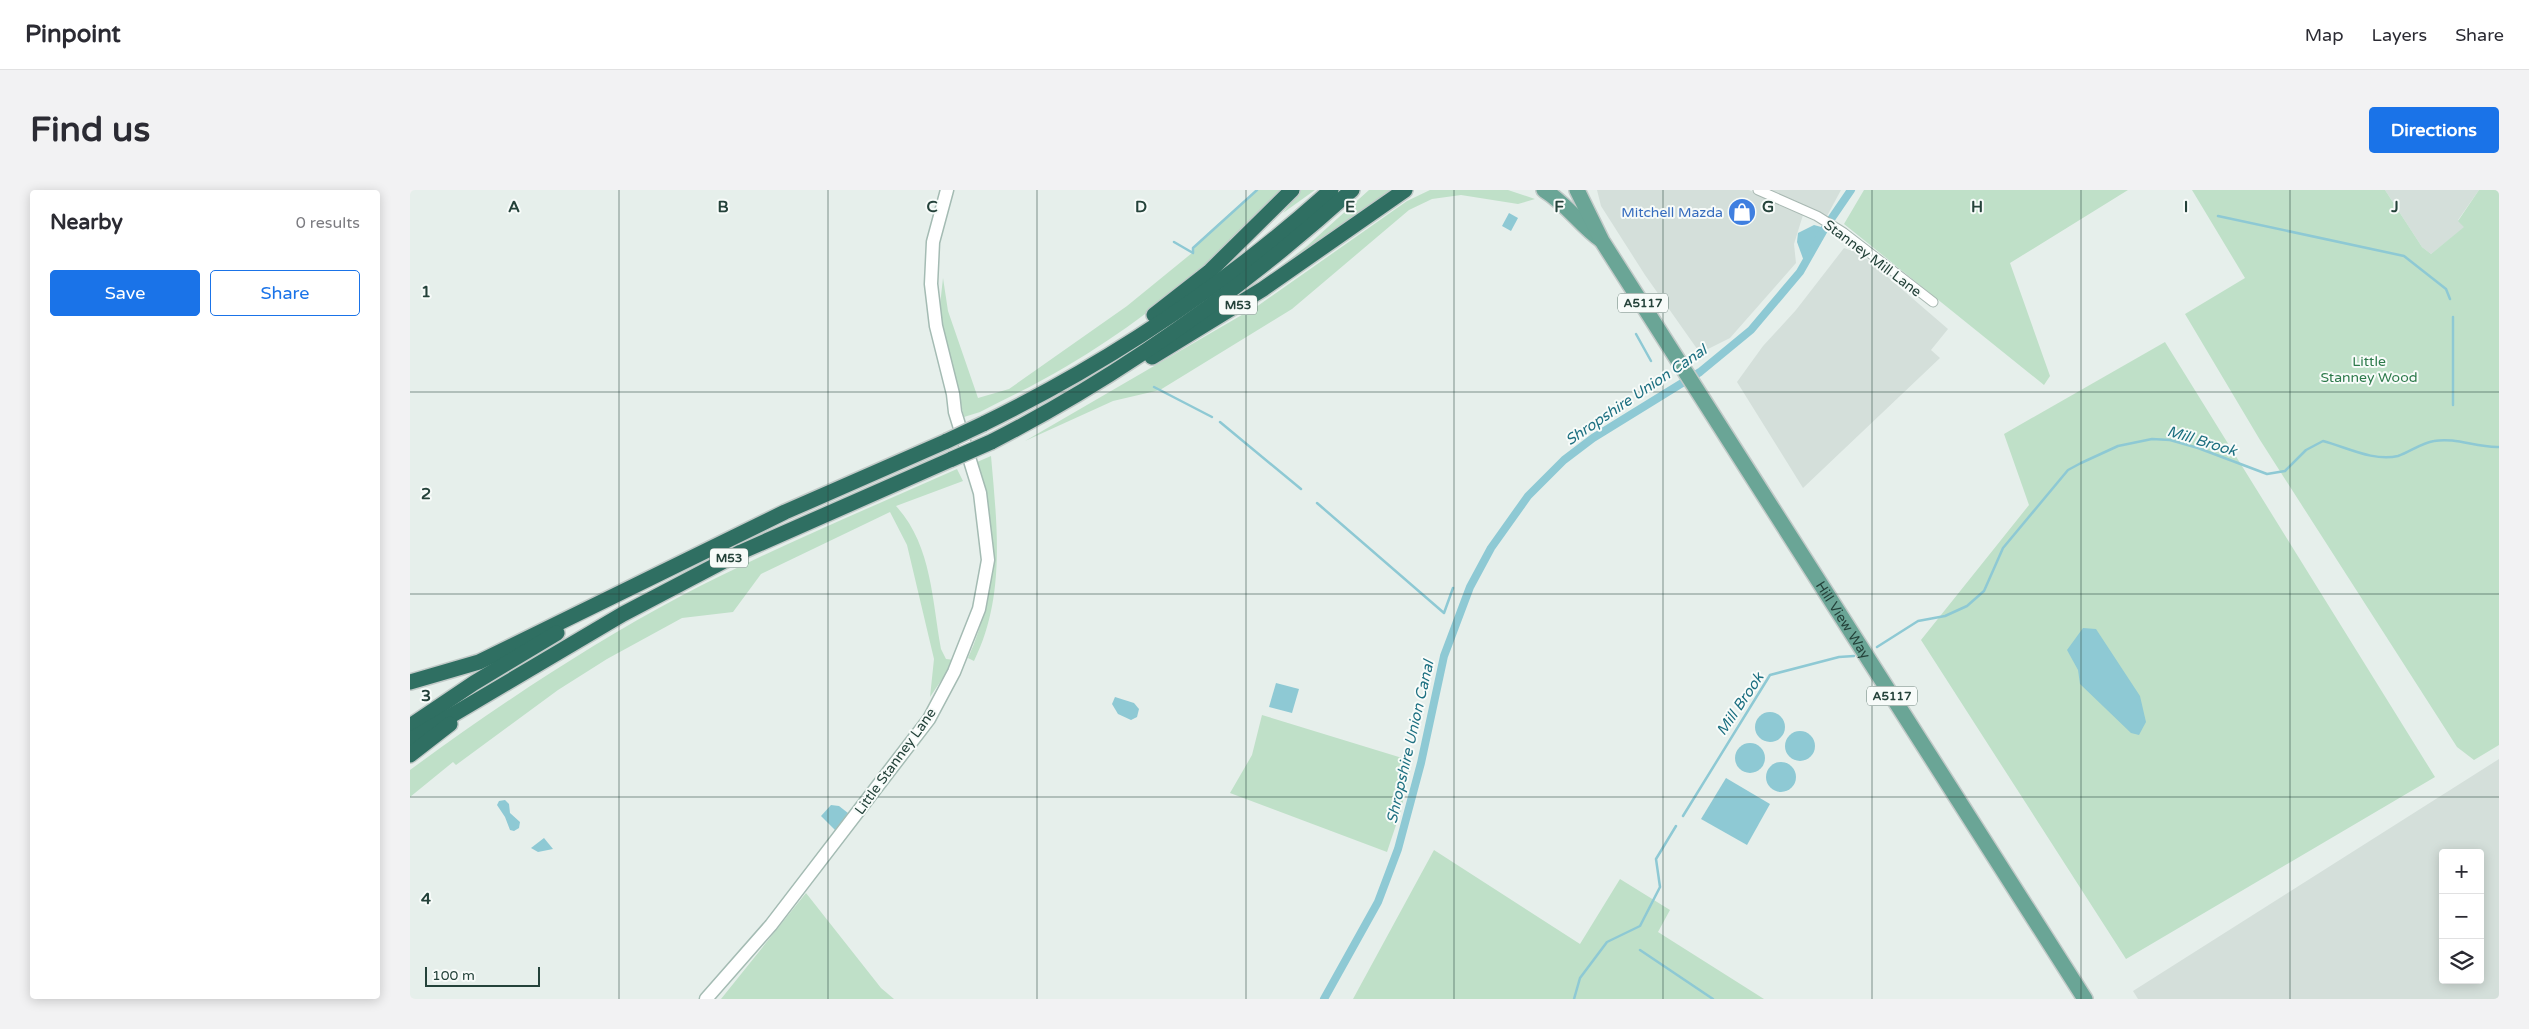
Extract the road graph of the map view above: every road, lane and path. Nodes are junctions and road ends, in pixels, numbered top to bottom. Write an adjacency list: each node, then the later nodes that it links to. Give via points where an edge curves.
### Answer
1 (948, 190): 19 (street, Little Stanney Lane, via 933,242 931,284 936,326 954,394 955,412 980,494 988,560 979,609 954,672 929,719 771,924)
2 (1292, 190): 11 (highway, M53, via 1208,272)
3 (1331, 190): 11 (highway, M53, via 1220,281 1142,334)
4 (1352, 190): 12 (highway, M53, via 1228,294)
5 (1406, 190): 12 (highway, M53, via 1263,290 1164,351)
6 (1544, 190): 9 (main road, Hill View Way / A5117, via 1558,198 1587,230)
7 (1577, 190): 9 (main road, Hill View Way / A5117)
8 (1758, 190): 10 (street, Stanney Mill Lane, via 1817,216 1844,233)
9 (1602, 241): 20 (main road, Hill View Way / A5117)
10 (1932, 302)
11 (1074, 374): 13 (highway, M53, bridge, via 983,424 785,512)
12 (1062, 404): 14 (highway, M53, bridge, via 991,442 741,552)
13 (666, 570): 15 (highway, via 479,662); 16 (highway, M53, via 482,678)
14 (515, 676): 17 (highway, M53); 18 (highway)
15 (410, 682)
16 (410, 726)
17 (410, 740)
18 (410, 755)
19 (706, 999)
20 (2085, 999)

